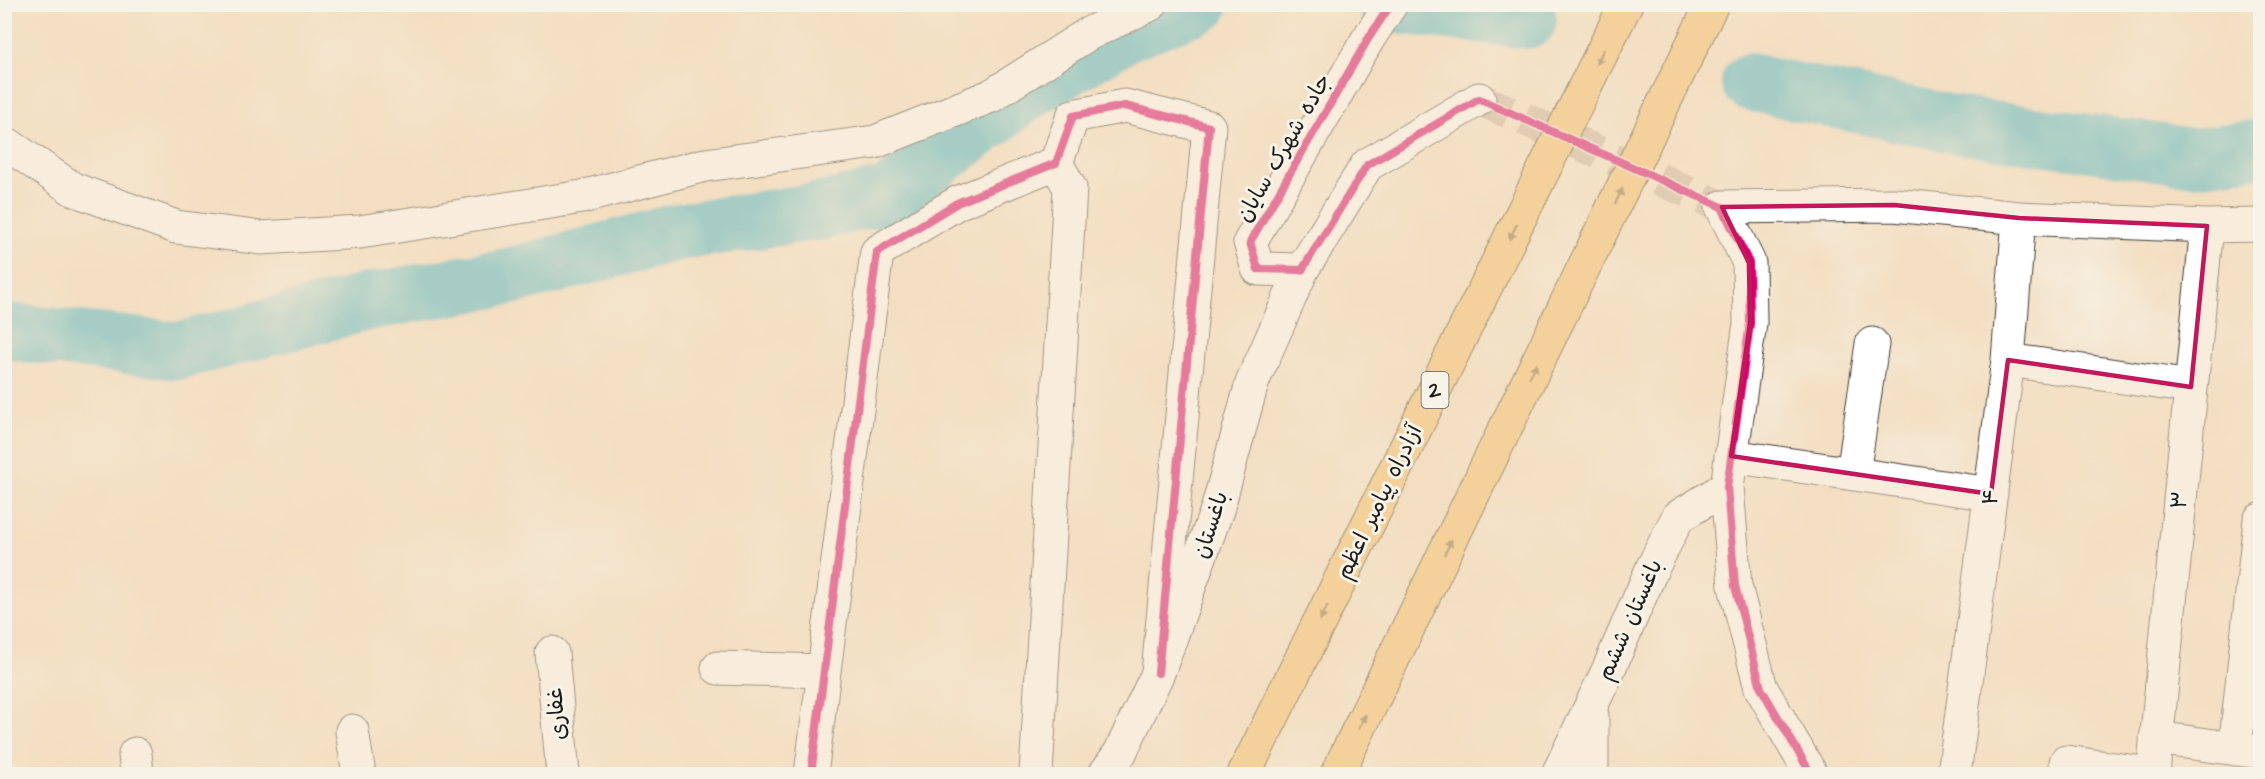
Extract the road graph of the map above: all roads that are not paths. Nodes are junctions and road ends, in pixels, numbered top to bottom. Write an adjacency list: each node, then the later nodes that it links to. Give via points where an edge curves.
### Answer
1 (1152, 4): 6 (street, via 1088,34 991,96 875,142 705,165 582,197 360,231 261,238 176,228 73,189)
2 (1626, 4): 33 (highway, آزادراه پیامبر اعظم / 2, one-way to 33)
3 (1712, 4): 34 (highway, one-way to 3)
4 (1386, 6): 11 (street, جاده شهرک سایان, via 1250,242 1258,269)
5 (1479, 99): 11 (street, via 1367,165)
6 (4, 142)
7 (1056, 163): 21 (street, via 957,203 877,252); 22 (street, via 1073,116 1125,106 1209,127); 31 (street, via 1070,188)
8 (2019, 218): 10 (street); 13 (street, ۴); 15 (street, via 1894,205 1722,207 1749,263 1750,323)
9 (2260, 225): 10 (street)
10 (2207, 226): 14 (street, ۳)
11 (1302, 270): 22 (street, باغستان, via 1252,383 1218,507)
12 (1872, 344): 16 (street)
13 (2008, 360): 14 (street); 17 (street, ۴)
14 (2191, 387): 25 (street, ۳)
15 (1729, 471): 16 (street); 23 (street, باغستان ششم, via 1678,517); 37 (street, via 1735,586 1761,688)
16 (1853, 474): 17 (street)
17 (1991, 494): 38 (street, ۴)
18 (2260, 520): 26 (street)
19 (552, 653): 29 (street, غفاری)
20 (718, 668): 21 (street)
21 (824, 671): 30 (street)
22 (1158, 673): 32 (street, باغستان, via 1120,753)
23 (1592, 706): 35 (street, باغستان ششم); 36 (street)
24 (352, 731): 28 (street)
25 (2156, 738): 26 (street); 39 (street, ۳)
26 (2248, 750)
27 (2066, 762): 39 (street)
28 (359, 774)
29 (563, 774)
30 (811, 774)
31 (1036, 774)
32 (1105, 774)
33 (1245, 774)
34 (1337, 774)
35 (1558, 774)
36 (1592, 774)
37 (1811, 774)
38 (1954, 774)
39 (2151, 774)

